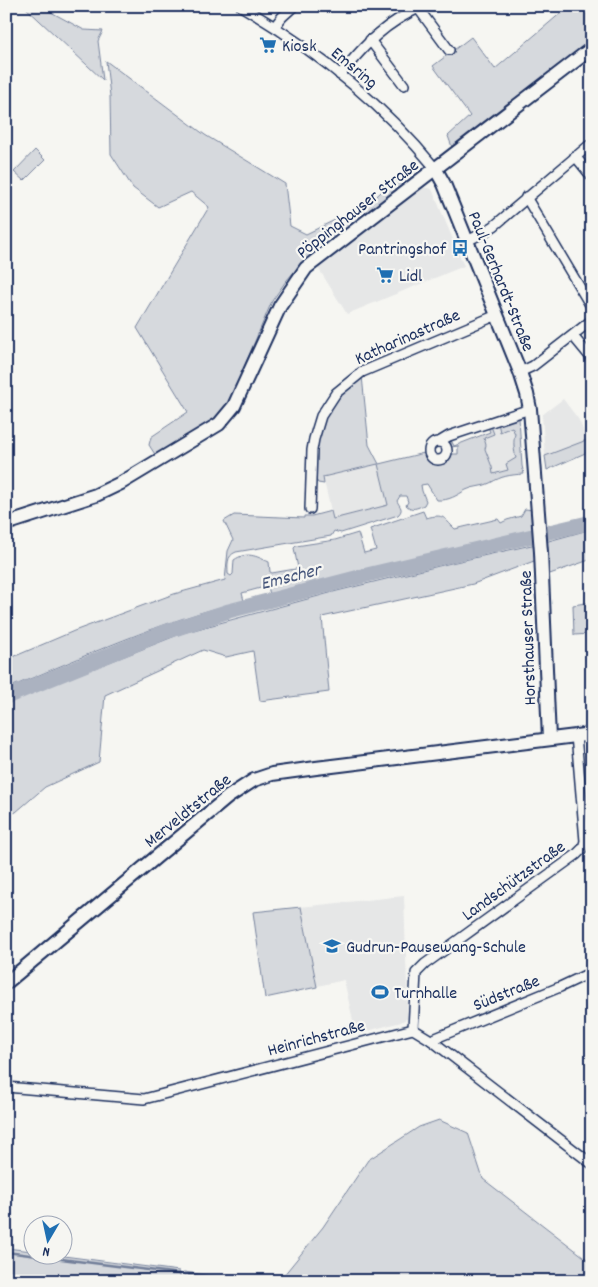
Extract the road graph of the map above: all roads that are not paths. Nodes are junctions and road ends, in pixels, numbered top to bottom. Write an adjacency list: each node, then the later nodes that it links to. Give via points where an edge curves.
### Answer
1 (241, 6): 4 (street, Emsring)
2 (294, 6): 4 (street)
3 (421, 7): 5 (street, via 402,16); 7 (street)
4 (275, 26): 8 (street, Emsring)
5 (370, 40): 8 (street); 9 (street)
6 (592, 48): 12 (main road, Pöppinghauser Straße)
7 (449, 50)
8 (340, 75): 12 (street, Emsring, via 384,114)
9 (404, 84)
10 (592, 143): 11 (street)
11 (575, 156): 13 (street); 14 (street)
12 (435, 168): 15 (main road, Paul-Gerhardt-Straße); 25 (main road, Pöppinghauser Straße, via 306,268 280,306 234,406 219,424 104,491)
13 (592, 177)
14 (526, 197): 15 (street, via 494,226); 16 (street)
15 (467, 241): 17 (main road, Paul-Gerhardt-Straße)
16 (592, 308)
17 (497, 315): 21 (main road, Paul-Gerhardt-Straße); 24 (street, Katharinastraße, via 362,372 336,393 321,416 314,439)
18 (592, 320): 19 (street)
19 (573, 336): 20 (street); 21 (street)
20 (592, 359)
21 (520, 372): 22 (main road, Paul-Gerhardt-Straße)
22 (530, 409): 23 (street); 26 (main road, Paul-Gerhardt-Straße)
23 (439, 442)
24 (310, 509)
25 (6, 524)
26 (540, 536): 29 (main road, Horsthauser Straße)
27 (592, 734): 28 (main road, Merveldtstraße)
28 (576, 735): 29 (main road, Merveldtstraße); 32 (street, Landschützstraße, via 583,848 416,973)
29 (549, 739): 31 (main road, Merveldtstraße, via 272,774 254,780 228,797)
30 (592, 972): 33 (street, Südstraße)
31 (6, 983)
32 (413, 1029): 33 (street); 34 (street, Heinrichstraße, via 144,1099)
33 (431, 1040): 35 (street)
34 (6, 1087)
35 (592, 1164)

